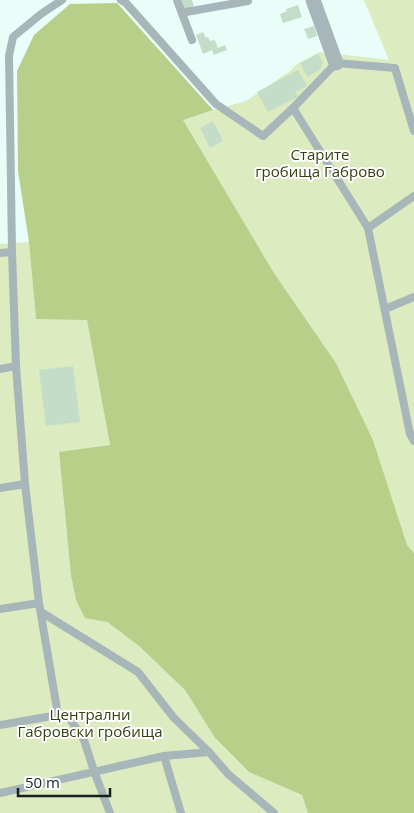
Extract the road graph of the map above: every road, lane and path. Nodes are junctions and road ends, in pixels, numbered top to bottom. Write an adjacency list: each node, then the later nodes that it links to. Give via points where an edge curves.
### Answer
1 (62, 0): 13 (lane, via 13,37 9,56)
2 (121, 0): 9 (lane, via 216,104 263,136)
3 (177, 0): 6 (lane)
4 (314, 0): 8 (street)
5 (248, 1): 6 (lane)
6 (182, 13): 7 (lane)
7 (192, 40)
8 (336, 63): 9 (lane); 10 (lane, via 395,68)
9 (293, 108): 12 (lane)
10 (414, 131)
11 (414, 196): 12 (lane)
12 (368, 228): 16 (lane)
13 (12, 252): 14 (lane); 17 (lane)
14 (0, 254)
15 (414, 297): 16 (lane)
16 (384, 309): 19 (lane)
17 (16, 366): 18 (lane); 20 (lane)
18 (0, 369)
19 (413, 436)
20 (25, 484): 21 (lane); 22 (lane)
21 (0, 488)
22 (39, 603): 23 (lane); 24 (lane)
23 (0, 609)
24 (41, 612): 25 (lane); 27 (lane, via 138,672 174,718)
25 (58, 715): 26 (lane); 29 (lane, via 70,720 78,730)
26 (0, 725)
27 (209, 752): 28 (lane); 33 (lane, via 228,774)
28 (164, 756): 29 (lane); 32 (lane)
29 (94, 771): 30 (lane); 31 (lane)
30 (0, 792)
31 (110, 813)
32 (181, 813)
33 (274, 813)

